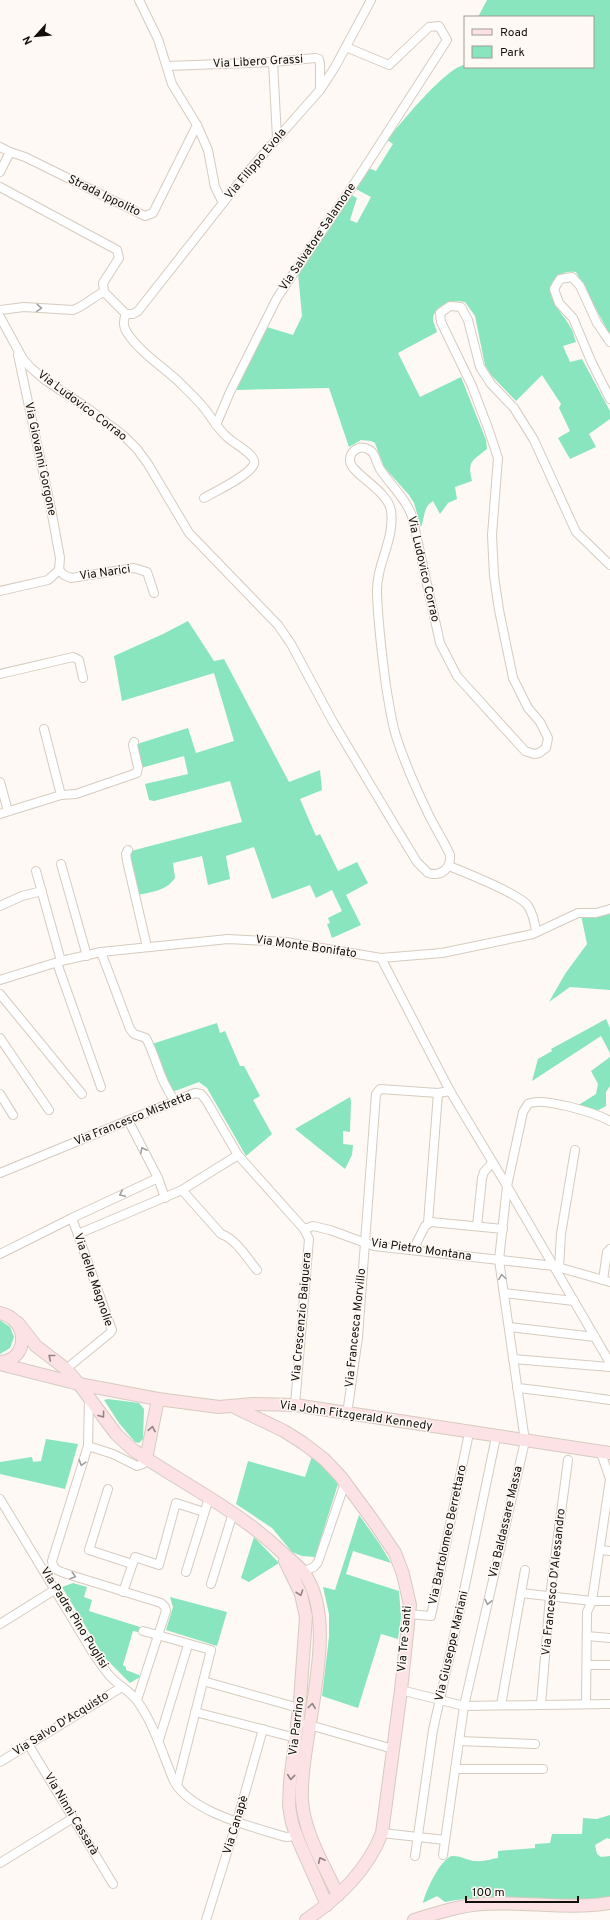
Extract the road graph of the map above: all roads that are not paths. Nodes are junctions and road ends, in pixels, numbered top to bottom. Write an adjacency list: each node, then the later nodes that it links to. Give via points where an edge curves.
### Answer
1 (138, 0): 5 (street, via 158,39)
2 (371, 0): 3 (street, Via Filippo Evola)
3 (346, 47): 6 (street, Via Filippo Evola); 21 (street, Via Salvatore Salamone, via 389,65 429,26 439,26 447,40 277,298)
4 (273, 62): 5 (street, Via Libero Grassi); 6 (street, Via Libero Grassi, via 315,58 319,60); 8 (street)
5 (167, 66): 7 (street, via 177,94)
6 (320, 90): 8 (street, Via Filippo Evola)
7 (197, 125): 10 (street, Strada Ippolito, via 153,213 148,216 142,216 25,157); 13 (street, via 208,150 215,187)
8 (277, 138): 13 (street, Via Filippo Evola)
9 (0, 147): 10 (street)
10 (10, 152): 11 (street)
11 (0, 172)
12 (0, 187): 14 (street, via 117,250 119,258 103,283)
13 (223, 203): 16 (street, Via Filippo Evola, via 138,311)
14 (104, 292): 15 (street, one-way to 14, via 24,307 73,310); 16 (street)
15 (0, 310)
16 (126, 314): 21 (street, via 126,332 189,392)
17 (0, 317): 19 (street, Via Ludovico Corrao)
18 (610, 342): 20 (street, via 597,323 580,286 572,277 560,279 554,289 559,303 573,318 590,361)
19 (16, 348): 24 (street, Via Giovanni Gorgone, via 51,509 60,558); 36 (street, Via Ludovico Corrao, via 30,367 45,380 86,407 137,448 189,533 278,625 291,644 333,722 424,870 433,875 443,872)
20 (610, 399)
21 (216, 425): 22 (street, via 254,460 242,476)
22 (204, 498)
23 (610, 565): 36 (street, Via Ludovico Corrao, via 576,532 534,440 514,408 491,384 480,367 468,320 461,308 450,306 440,313 441,322 472,386 498,458 492,535 499,610 513,678 528,708 547,734 548,743 543,751 534,754 525,751 456,676 440,643 412,516 407,504 380,469 369,449 356,449 350,460 352,468 385,498 390,507 390,540 378,572 379,640 396,736 426,809 450,854)
24 (59, 570): 25 (street, via 48,580); 26 (street, Via Narici, via 72,578 139,568 149,575)
25 (0, 591)
26 (154, 593)
27 (0, 674): 28 (street, via 73,657 79,660)
28 (83, 678)
29 (44, 729): 32 (street)
30 (134, 742): 32 (street, via 138,767 135,774 76,794)
31 (0, 782): 33 (street)
32 (60, 795): 33 (street)
33 (4, 813)
34 (128, 850): 42 (street, via 127,861)
35 (62, 864): 44 (street)
36 (449, 866): 41 (street, via 522,900 531,912)
37 (36, 870): 38 (street)
38 (42, 890): 39 (street); 46 (street)
39 (0, 906)
40 (610, 909): 41 (street, Via Monte Bonifato, via 596,913 578,913)
41 (536, 932): 45 (street, Via Monte Bonifato, via 442,953)
42 (147, 947): 43 (street, Via Monte Bonifato); 45 (street, Via Monte Bonifato, via 246,939 286,942)
43 (101, 952): 44 (street, Via Monte Bonifato); 55 (street, via 130,1029 134,1034 146,1038 160,1077)
44 (87, 956): 46 (street, Via Monte Bonifato)
45 (380, 958): 51 (street)
46 (59, 962): 47 (street, Via Monte Bonifato); 50 (street)
47 (0, 980)
48 (0, 994): 54 (street)
49 (0, 1038): 56 (street)
50 (101, 1087)
51 (450, 1091): 52 (street); 62 (street)
52 (438, 1093): 69 (street); 74 (street, Via Francesca Morvillo, via 380,1089 378,1091)
53 (0, 1094): 57 (street)
54 (82, 1094)
55 (175, 1101): 58 (street, Via Francesco Mistretta); 61 (street, Via Francesco Mistretta, via 195,1093 201,1094)
56 (49, 1110)
57 (13, 1115)
58 (128, 1120): 63 (street, Via Francesco Mistretta); 64 (street, one-way to 58)
59 (610, 1121): 65 (street, Via Baldassare Massa, via 570,1107 536,1101 528,1104 523,1112)
60 (575, 1150): 79 (street)
61 (238, 1155): 66 (street); 71 (street)
62 (492, 1162): 65 (street); 70 (street, via 482,1178)
63 (0, 1173)
64 (158, 1178): 67 (street); 68 (street, one-way to 68)
65 (507, 1186): 72 (street, Via Baldassare Massa); 79 (street)
66 (182, 1190): 67 (street); 80 (street, via 220,1234 228,1236)
67 (165, 1198): 73 (street)
68 (72, 1218): 73 (street, Via delle Magnolie); 77 (street)
69 (428, 1223): 70 (street); 76 (street)
70 (477, 1226): 72 (street)
71 (304, 1229): 74 (street, Via Pietro Montana, via 313,1226); 98 (street, Via Crescenzio Baiguera, via 308,1239)
72 (503, 1229): 78 (street, Via Baldassare Massa)
73 (78, 1234): 92 (street, Via delle Magnolie, via 112,1330)
74 (364, 1243): 76 (street, Via Pietro Montana); 100 (street, Via Francesca Morvillo, via 358,1337)
75 (610, 1249): 81 (street, via 607,1252)
76 (413, 1250): 78 (street, Via Pietro Montana)
77 (0, 1254)
78 (499, 1260): 79 (street, Via Pietro Montana); 82 (street, Via Baldassare Massa, one-way to 78)
79 (557, 1267): 81 (street, Via Pietro Montana); 83 (street)
80 (258, 1270)
81 (606, 1281)
82 (504, 1293): 83 (street); 86 (street, Via Baldassare Massa)
83 (574, 1302): 87 (street)
84 (0, 1313): 85 (street)
85 (18, 1323): 89 (street, via 22,1331 21,1346 11,1359); 92 (street, one-way to 85, via 36,1346)
86 (509, 1327): 87 (street); 88 (street, Via Baldassare Massa)
87 (595, 1337): 90 (street)
88 (513, 1359): 91 (street); 94 (street, Via Baldassare Massa)
89 (0, 1363): 93 (street, Via John Fitzgerald Kennedy)
90 (610, 1363)
91 (610, 1366)
92 (66, 1369): 93 (street)
93 (79, 1384): 95 (street, Via Parrino); 96 (street, Via John Fitzgerald Kennedy)
94 (517, 1388): 97 (street); 103 (street, Via Baldassare Massa)
95 (89, 1397): 104 (street); 106 (street, Via Parrino, one-way to 106, via 116,1434)
96 (158, 1400): 99 (street, Via John Fitzgerald Kennedy, via 219,1407); 106 (street, one-way to 96)
97 (610, 1400)
98 (295, 1405): 99 (street, Via John Fitzgerald Kennedy); 100 (street, Via John Fitzgerald Kennedy)
99 (232, 1406): 108 (street, Via Tre Santi, via 303,1443 324,1459)
100 (346, 1414): 101 (street, Via John Fitzgerald Kennedy)
101 (469, 1433): 102 (street, Via John Fitzgerald Kennedy); 129 (street, Via Bartolomeo Berrettaro, via 431,1616)
102 (496, 1437): 103 (street, Via John Fitzgerald Kennedy); 141 (street, Via Giuseppe Mariani)
103 (525, 1441): 105 (street, Via John Fitzgerald Kennedy); 147 (street, Via Baldassare Massa, one-way to 147)
104 (88, 1446): 106 (street, via 113,1454 137,1466 143,1464); 124 (street, one-way to 124, via 52,1561 53,1566 67,1574)
105 (605, 1453): 110 (street, via 610,1479)
106 (146, 1459): 111 (street, Via Parrino)
107 (568, 1460): 126 (street, Via Francesco D'Alessandro)
108 (346, 1483): 121 (street, via 318,1562); 129 (street, Via Tre Santi, via 395,1553 403,1574 410,1605)
109 (108, 1489): 118 (street, via 89,1550)
110 (609, 1490): 115 (street)
111 (209, 1498): 113 (street); 114 (street, Via Parrino)
112 (0, 1499): 123 (street, Via Padre Pino Puglisi)
113 (204, 1512): 118 (street, via 176,1503 159,1565 135,1557); 120 (street)
114 (233, 1513): 121 (street, Via Parrino, via 254,1526 276,1546); 122 (street)
115 (607, 1523): 116 (street)
116 (600, 1550): 117 (street); 127 (street)
117 (610, 1550)
118 (132, 1564): 124 (street)
119 (525, 1570): 125 (street)
120 (186, 1572)
121 (298, 1574): 148 (street, Via Parrino, one-way to 148, via 306,1617); 151 (street, Via Parrino, one-way to 121, via 319,1629 316,1599 311,1586)
122 (211, 1584)
123 (56, 1589): 130 (street); 139 (street, Via Padre Pino Puglisi, via 93,1653 109,1675)
124 (124, 1592): 132 (street, via 160,1603 165,1607)
125 (521, 1593): 126 (street); 145 (street)
126 (550, 1596): 127 (street); 146 (street, Via Francesco D'Alessandro)
127 (592, 1601): 128 (street); 133 (street, via 586,1612)
128 (610, 1601)
129 (409, 1614): 140 (street, Via Tre Santi)
130 (0, 1624)
131 (143, 1631): 132 (street)
132 (158, 1635): 135 (street); 142 (street)
133 (587, 1636): 134 (street); 136 (street)
134 (610, 1638)
135 (188, 1645): 138 (street, via 211,1650); 154 (street)
136 (587, 1665): 137 (street); 143 (street)
137 (610, 1665)
138 (203, 1681): 148 (street); 149 (street)
139 (122, 1687): 142 (street, Via Padre Pino Puglisi); 156 (street, Via Salvo D'Acquisto)
140 (401, 1690): 141 (street); 158 (street, Via Tre Santi)
141 (440, 1699): 147 (street); 167 (street, Via Giuseppe Mariani)
142 (137, 1700): 154 (street, Via Padre Pino Puglisi)
143 (586, 1704): 144 (street); 146 (street)
144 (610, 1704)
145 (501, 1705): 146 (street); 147 (street)
146 (541, 1705)
147 (464, 1706): 155 (street, Via Baldassare Massa)
148 (299, 1708): 150 (street, Via Parrino)
149 (195, 1712): 152 (street); 162 (street)
150 (298, 1722): 151 (street); 153 (street, Via Parrino)
151 (310, 1725): 158 (street); 173 (street, Via Parrino, one-way to 151, via 312,1839 303,1811 302,1798)
152 (263, 1729): 153 (street); 164 (street, Via Canapè)
153 (296, 1738): 166 (street, Via Parrino, one-way to 166, via 289,1806)
154 (159, 1740): 162 (street, Via Padre Pino Puglisi)
155 (459, 1742): 157 (street); 160 (street, Via Baldassare Massa)
156 (28, 1744): 159 (street, Via Salvo D'Acquisto); 163 (street, Via Ninni Cassarà)
157 (535, 1744)
158 (393, 1749): 165 (street, Via Tre Santi)
159 (0, 1762)
160 (455, 1769): 161 (street); 168 (street, Via Baldassare Massa)
161 (543, 1769)
162 (177, 1785): 164 (street, Via Padre Pino Puglisi, via 184,1795 196,1804)
163 (73, 1818): 171 (street); 172 (street, Via Ninni Cassarà)
164 (237, 1821): 166 (street, Via Padre Pino Puglisi, via 286,1837); 176 (street, Via Canapè)
165 (382, 1833): 167 (street); 173 (street, Via Tre Santi, via 363,1869)
166 (296, 1836): 175 (street, Via Parrino)
167 (417, 1837): 168 (street); 170 (street, Via Giuseppe Mariani)
168 (445, 1840): 169 (street, Via Baldassare Massa)
169 (443, 1855)
170 (415, 1856)
171 (0, 1863)
172 (113, 1884)
173 (338, 1895): 175 (street, Via Tre Santi)
174 (610, 1903): 178 (street, via 567,1906 457,1906)
175 (327, 1905): 177 (street, Via Tre Santi)
176 (206, 1920)
177 (306, 1920)
178 (414, 1920)

